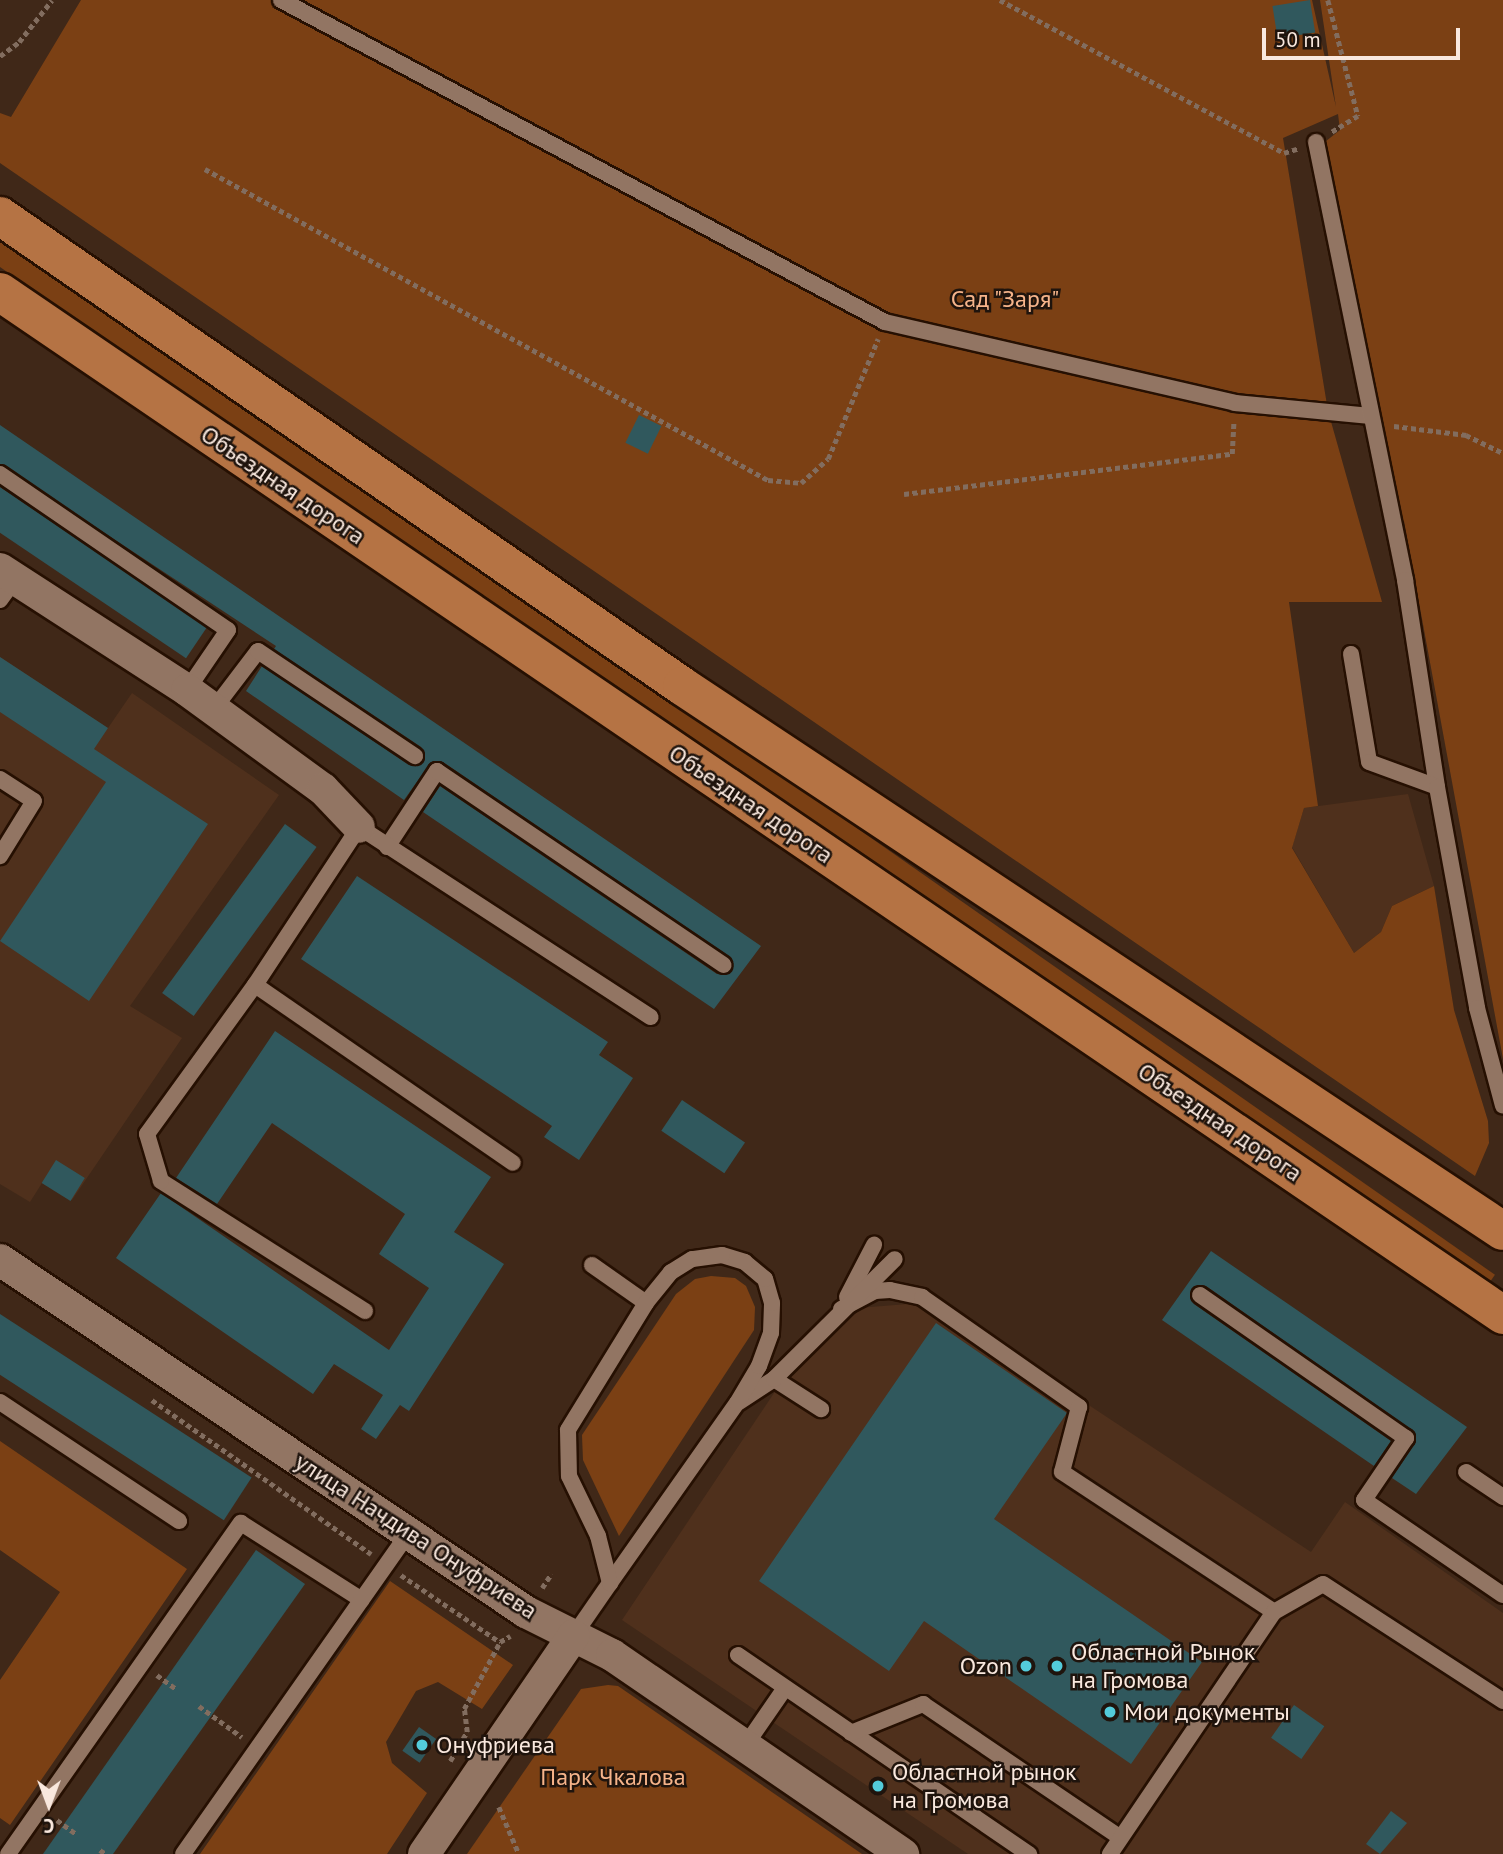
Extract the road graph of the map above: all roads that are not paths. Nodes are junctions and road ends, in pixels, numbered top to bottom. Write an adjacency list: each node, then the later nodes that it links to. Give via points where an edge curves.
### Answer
1 (281, 0): 5 (lane, via 885,322 1235,403)
2 (1316, 142): 5 (lane)
3 (0, 216): 22 (main road, via 682,686)
4 (0, 292): 31 (main road, Объездная дорога)
5 (1370, 416): 13 (lane, via 1405,580)
6 (0, 474): 9 (lane, via 228,630)
7 (5, 583): 9 (street)
8 (1351, 654): 13 (lane, via 1369,762)
9 (187, 690): 10 (street)
10 (214, 710): 11 (lane, via 258,651); 14 (street, via 323,789)
11 (415, 756)
12 (0, 779): 16 (lane, via 34,802)
13 (1437, 787): 20 (lane, via 1477,1008)
14 (359, 827): 15 (lane); 18 (lane)
15 (387, 847): 17 (lane, via 437,771); 19 (lane)
16 (0, 856)
17 (723, 965)
18 (255, 985): 21 (lane); 30 (lane, via 147,1135 161,1181)
19 (650, 1017)
20 (1503, 1106)
21 (513, 1163)
22 (1503, 1231)
23 (874, 1245): 29 (lane)
24 (895, 1259): 29 (lane)
25 (0, 1260): 39 (street, улица Начдива Онуфриева)
26 (592, 1265): 28 (lane)
27 (1200, 1296): 41 (lane, via 1406,1438 1364,1500)
28 (646, 1303): 34 (lane, via 671,1272 692,1259 722,1255 745,1262 765,1279 772,1303 771,1333); 40 (lane, via 568,1430 569,1476 598,1536)
29 (841, 1309): 32 (lane); 43 (lane, via 875,1292 922,1297 1079,1407 1062,1472)
30 (365, 1311)
31 (1503, 1315)
32 (774, 1380): 34 (lane); 35 (lane)
33 (0, 1402): 38 (lane)
34 (737, 1403): 40 (lane)
35 (821, 1409)
36 (1466, 1472): 37 (lane)
37 (1503, 1497)
38 (179, 1521)
39 (409, 1532): 42 (lane); 44 (street, улица Начдива Онуфриева, via 526,1612)
40 (610, 1583): 44 (lane)
41 (1503, 1595)
42 (362, 1600): 52 (lane, via 241,1523); 53 (lane)
43 (1274, 1612): 47 (lane, via 1323,1584); 50 (lane)
44 (574, 1635): 49 (street, улица Начдива Онуфриева, via 612,1655); 54 (street)
45 (738, 1655): 46 (lane)
46 (785, 1688): 48 (lane); 49 (lane)
47 (1503, 1701)
48 (851, 1733): 50 (lane, via 923,1704); 56 (lane)
49 (745, 1746): 55 (street, улица Начдива Онуфриева)
50 (1118, 1836): 51 (lane)
51 (1107, 1853)
52 (8, 1854)
53 (183, 1854)
54 (424, 1854)
55 (903, 1854)
56 (1029, 1854)

